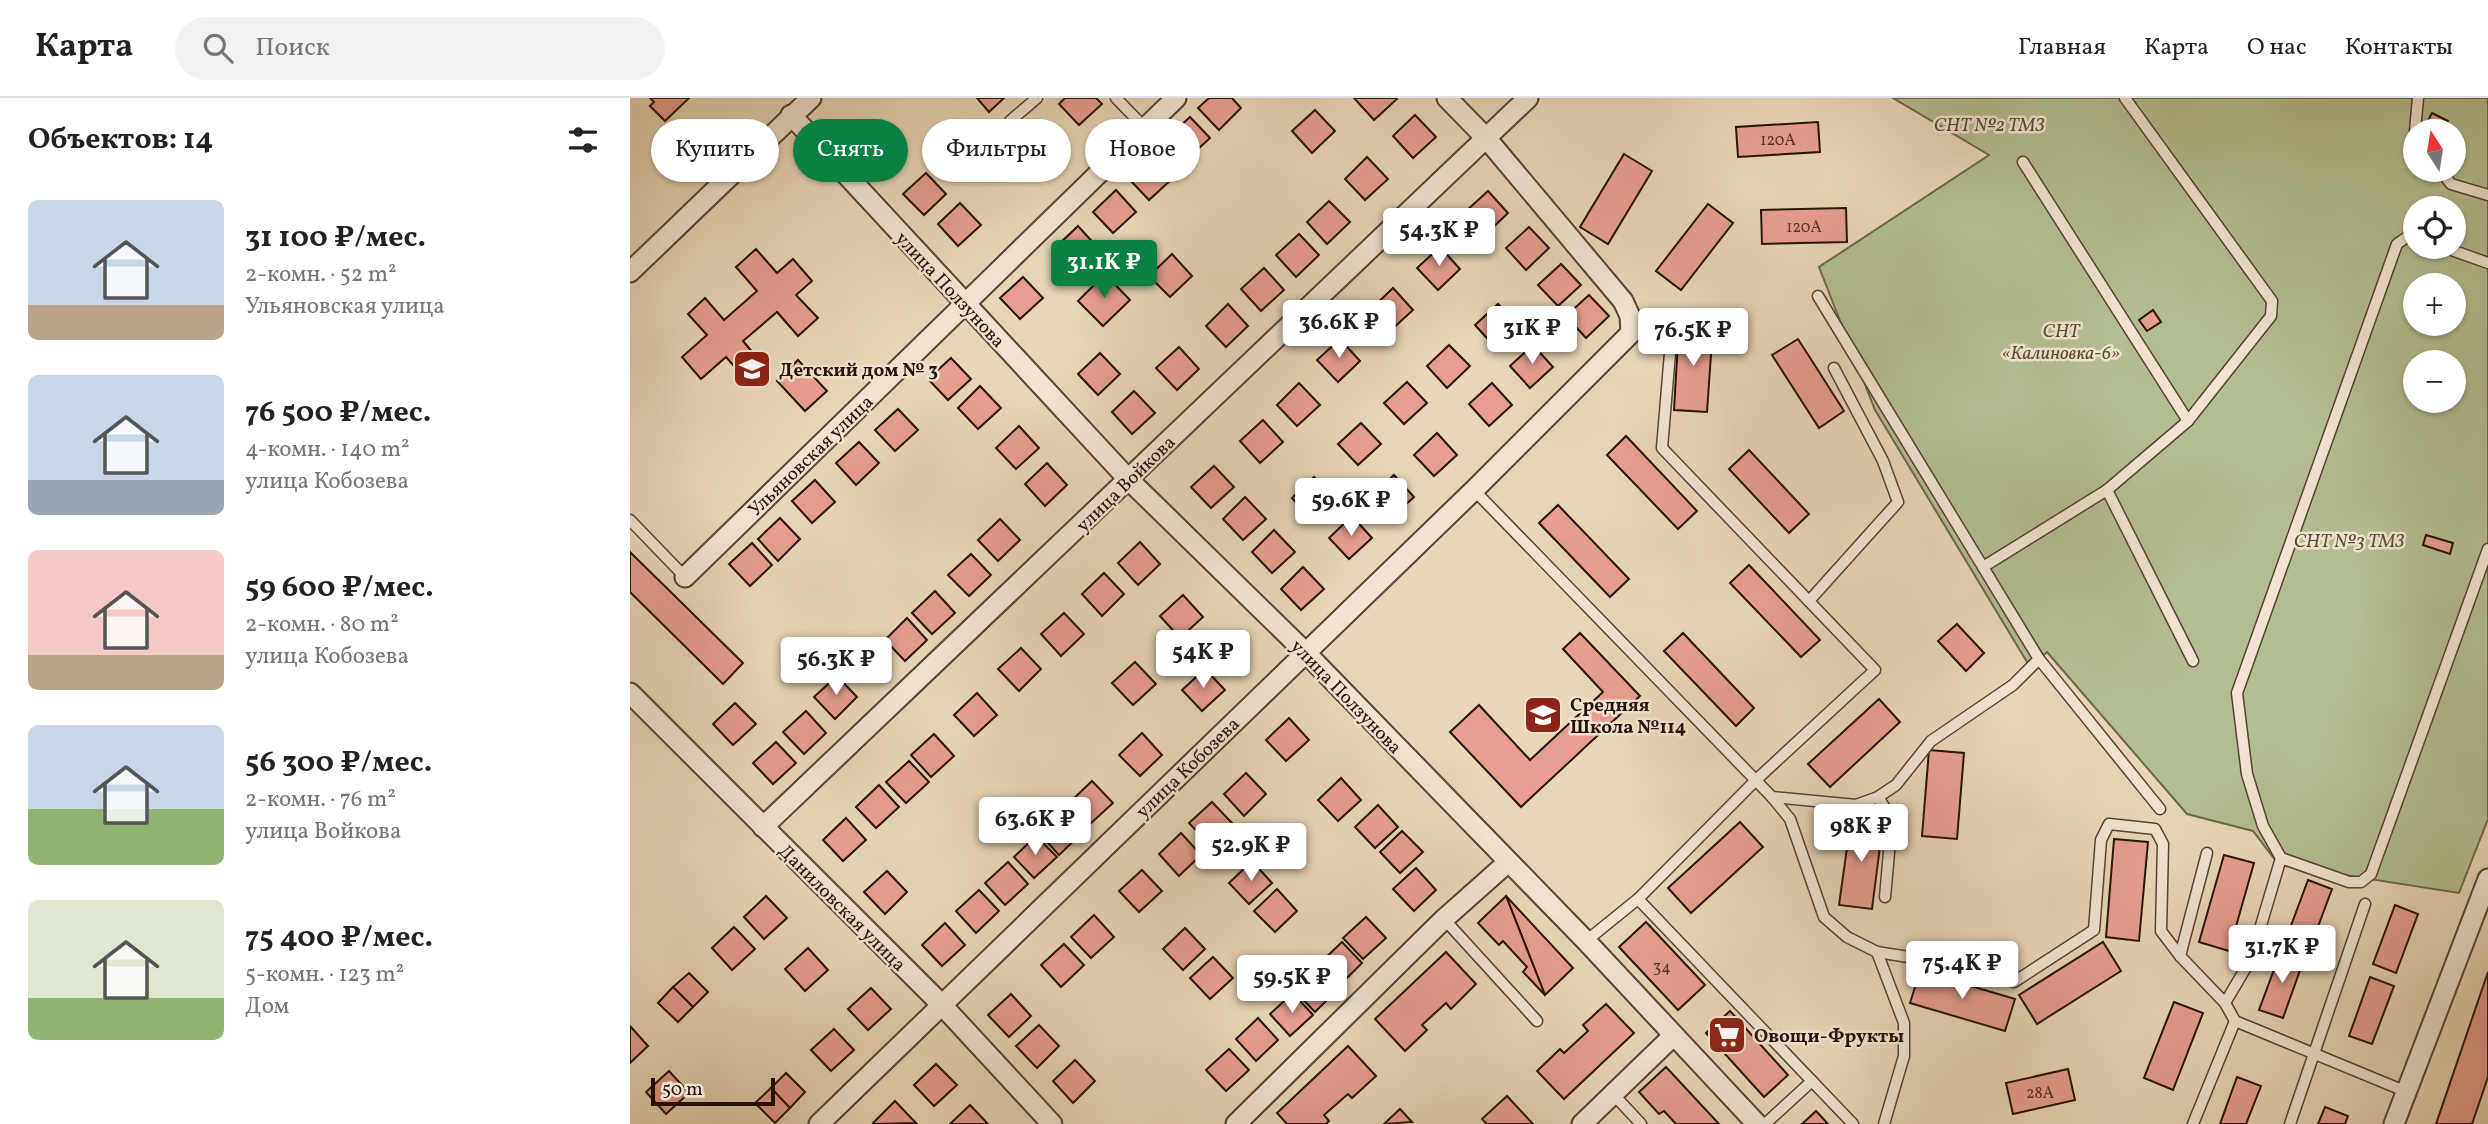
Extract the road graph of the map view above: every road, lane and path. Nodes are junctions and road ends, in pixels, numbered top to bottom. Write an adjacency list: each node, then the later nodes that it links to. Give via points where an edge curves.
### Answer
1 (811, 98): 9 (street)
2 (1037, 98): 10 (lane)
3 (1116, 98): 11 (lane)
4 (1176, 98): 12 (street, Ульяновская улица)
5 (1447, 98): 14 (street)
6 (1528, 98): 14 (street, улица Войкова)
7 (2125, 98): 27 (lane, via 2272,301 2271,316)
8 (2418, 98): 13 (lane)
9 (791, 115): 22 (street); 24 (street, улица Ползунова)
10 (1012, 119)
11 (1136, 119)
12 (1154, 119)
13 (2416, 119)
14 (1487, 139): 28 (street, улица Войкова); 29 (street, улица Кобозева, via 1623,301 1630,316 1630,333)
15 (2023, 162): 27 (lane)
16 (1090, 182): 24 (street, Ульяновская улица)
17 (2449, 182): 18 (lane)
18 (2488, 195)
19 (2403, 240): 46 (lane, via 2397,244 2237,693 2247,774 2263,826)
20 (2466, 255): 21 (lane)
21 (2488, 263)
22 (630, 272)
23 (1818, 296): 33 (lane)
24 (965, 304): 28 (street, улица Ползунова); 34 (street, Ульяновская улица)
25 (1673, 317): 35 (lane, via 1662,448)
26 (1834, 368): 35 (lane, via 1883,461 1898,502)
27 (2188, 421): 30 (lane)
28 (1129, 480): 36 (street, улица Ползунова); 44 (street, улица Войкова)
29 (1474, 490): 36 (street, улица Кобозева); 40 (lane)
30 (2107, 490): 33 (lane); 38 (lane)
31 (630, 520): 34 (lane)
32 (2488, 549): 46 (lane, via 2371,874 2361,882 2349,882)
33 (1983, 567): 37 (lane)
34 (685, 577)
35 (1809, 601): 40 (lane, via 1875,670)
36 (1306, 653): 47 (street, улица Ползунова); 57 (street, улица Кобозева)
37 (2039, 659): 42 (lane, via 2013,685 1931,741 1896,785); 43 (lane)
38 (2193, 661)
39 (630, 693): 44 (street, Даниловская улица)
40 (1756, 780): 41 (lane); 50 (lane)
41 (1772, 797): 42 (lane, via 1856,805); 54 (lane, via 1790,819 1824,917 1847,937)
42 (1878, 797): 49 (lane, via 1892,819)
43 (2160, 808)
44 (763, 827): 57 (street, Даниловская улица)
45 (2207, 853): 55 (lane)
46 (2281, 858): 56 (lane, via 2251,959)
47 (1507, 863): 52 (street); 53 (street, улица Ползунова)
48 (2488, 879): 63 (street)
49 (1885, 897)
50 (1638, 899): 53 (lane); 62 (lane)
51 (2365, 904): 61 (lane)
52 (1444, 919): 58 (lane); 67 (street)
53 (1586, 941): 60 (street, улица Ползунова)
54 (1877, 952): 55 (lane, via 2014,982 2094,930 2101,840 2109,824 2155,829 2159,836 2163,844 2161,931); 73 (lane, via 1904,1023 1904,1056)
55 (2180, 956): 56 (lane)
56 (2225, 1003): 59 (lane)
57 (941, 1004): 65 (street, улица Кобозева); 66 (street, Даниловская улица)
58 (1537, 1021)
59 (2235, 1021): 61 (lane); 74 (lane)
60 (1672, 1036): 64 (street); 70 (street, улица Ползунова)
61 (2315, 1056): 63 (lane); 75 (lane)
62 (1812, 1081): 71 (lane); 72 (lane)
63 (2407, 1092): 76 (street)
64 (1614, 1095): 68 (street); 69 (lane)
65 (819, 1124)
66 (1052, 1124)
67 (1236, 1124)
68 (1581, 1124)
69 (1641, 1124)
70 (1757, 1124)
71 (1765, 1124)
72 (1853, 1124)
73 (1884, 1124)
74 (2193, 1124)
75 (2290, 1124)
76 (2395, 1124)

